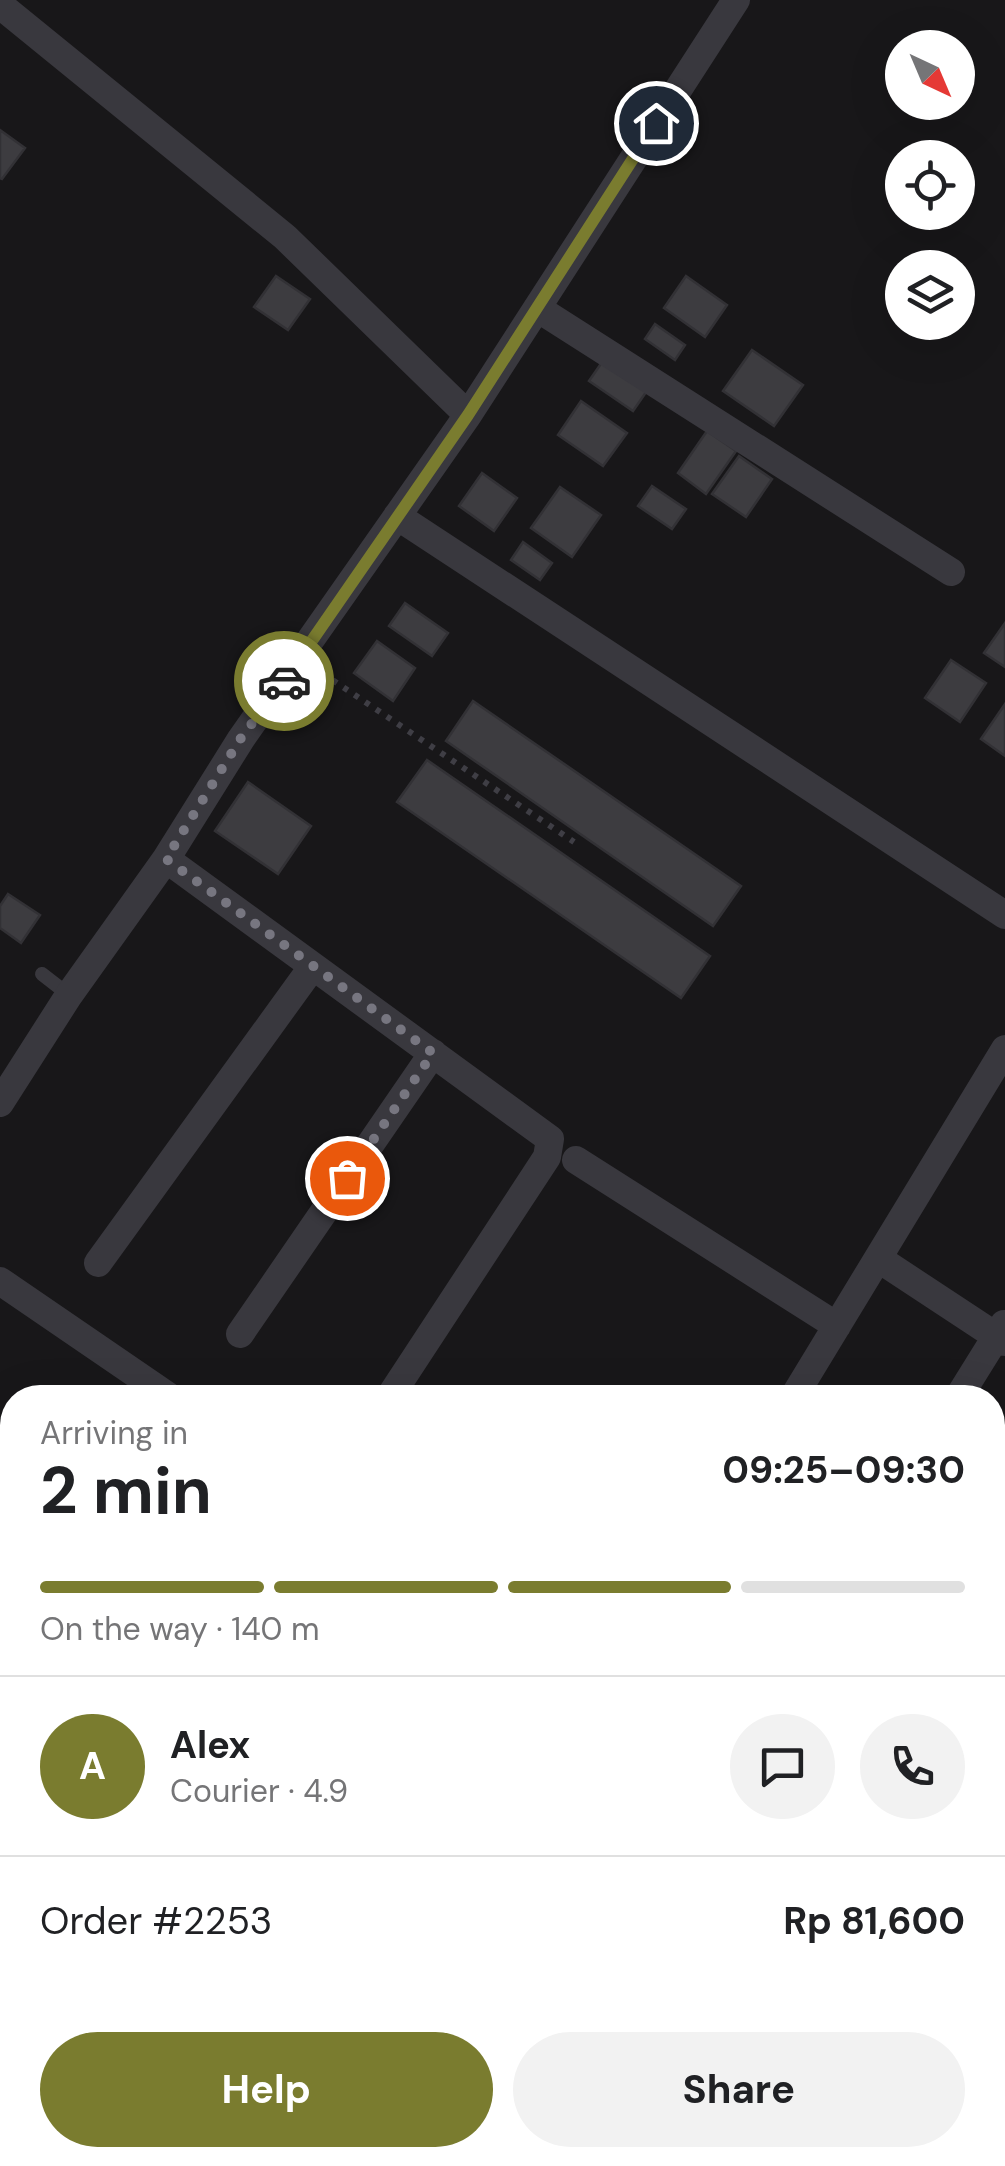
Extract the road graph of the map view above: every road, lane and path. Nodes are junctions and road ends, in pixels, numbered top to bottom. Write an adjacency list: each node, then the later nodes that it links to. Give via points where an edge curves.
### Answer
1 (736, 0): 3 (street)
2 (0, 5): 4 (street, via 286,237)
3 (537, 308): 4 (street); 6 (street)
4 (468, 415): 5 (street)
5 (397, 516): 7 (street); 10 (street)
6 (951, 572)
7 (301, 658): 8 (path); 9 (street, via 241,738)
8 (574, 842)
9 (166, 859): 11 (street); 13 (street)
10 (1005, 915)
11 (313, 966): 15 (street); 19 (street)
12 (42, 974): 13 (lane)
13 (69, 995): 16 (street)
14 (1005, 1049): 18 (street)
15 (433, 1053): 22 (street); 25 (street, via 545,1132 551,1148)
16 (0, 1104)
17 (576, 1160): 21 (street)
18 (879, 1259): 21 (street); 23 (street)
19 (98, 1262)
20 (0, 1281): 24 (street)
21 (838, 1326): 26 (street)
22 (240, 1334)
23 (1002, 1334): 27 (street)
24 (152, 1385)
25 (397, 1385)
26 (801, 1385)
27 (967, 1385)

